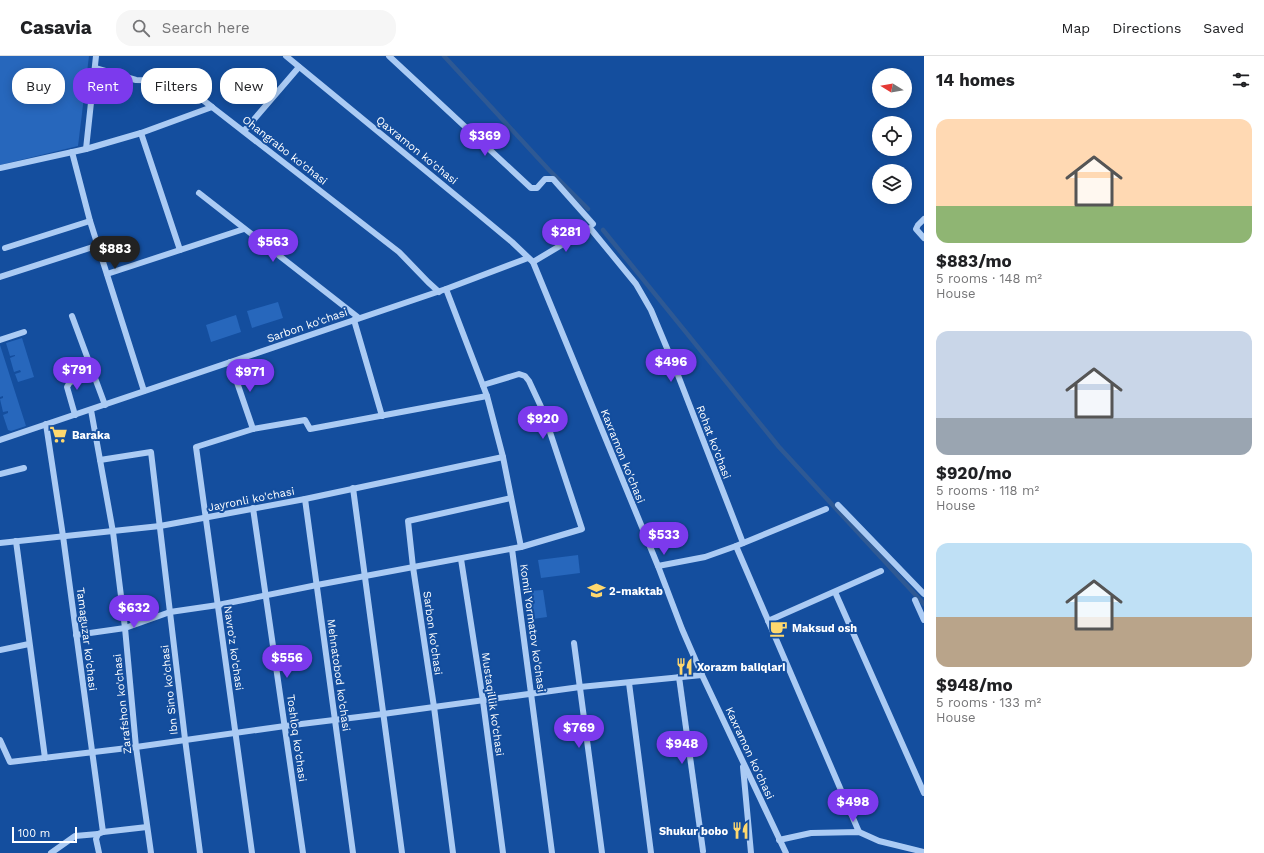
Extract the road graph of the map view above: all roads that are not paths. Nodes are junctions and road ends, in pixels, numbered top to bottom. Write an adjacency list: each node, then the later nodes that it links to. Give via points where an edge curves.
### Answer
1 (96, 56): 5 (street)
2 (286, 56): 4 (street, Qaxramon ko'chasi)
3 (389, 56): 17 (street, Rohat ko'chasi, via 531,188 537,188 545,179 553,179)
4 (299, 67): 9 (street); 23 (street, Qaxramon ko'chasi, via 472,208)
5 (95, 68)
6 (133, 79): 8 (street, Ohangrabo ko'chasi, via 176,81)
7 (91, 104): 11 (street)
8 (212, 107): 9 (street, Ohangrabo ko'chasi); 10 (street)
9 (244, 131): 27 (street, Ohangrabo ko'chasi, via 399,252)
10 (141, 133): 11 (street); 22 (street)
11 (86, 149): 12 (street)
12 (72, 152): 13 (street); 16 (street)
13 (0, 168)
14 (199, 193): 18 (street)
15 (924, 219): 19 (street, via 916,228)
16 (90, 221): 20 (street); 21 (street)
17 (592, 226): 23 (street, Sarbon ko'chasi); 60 (street, Rohat ko'chasi, via 636,284 651,310)
18 (244, 229): 22 (street); 29 (street)
19 (924, 238)
20 (99, 245): 24 (street); 25 (street)
21 (5, 248)
22 (180, 250): 24 (street)
23 (531, 260): 26 (street, Sarbon ko'chasi); 65 (street, Kaxramon ko'chasi)
24 (107, 274): 35 (street)
25 (0, 277)
26 (446, 289): 27 (street, Sarbon ko'chasi); 34 (street)
27 (439, 292): 29 (street, Sarbon ko'chasi)
28 (72, 316): 33 (street)
29 (356, 319): 32 (street, Sarbon ko'chasi); 40 (street)
30 (24, 332): 31 (street)
31 (0, 340)
32 (230, 362): 35 (street, Sarbon ko'chasi); 42 (street)
33 (94, 375): 37 (street); 39 (street, via 70,382 67,386)
34 (483, 385): 36 (street); 62 (street, via 519,374 529,381 543,411 582,529)
35 (144, 391): 37 (street, Sarbon ko'chasi)
36 (487, 396): 40 (street); 44 (street)
37 (106, 405): 38 (street, Sarbon ko'chasi)
38 (91, 410): 39 (street, Sarbon ko'chasi); 45 (street, Zarafshon ko'chasi)
39 (75, 415): 41 (street, Sarbon ko'chasi)
40 (382, 416): 42 (street, via 310,429 305,420)
41 (46, 424): 43 (street, Sarbon ko'chasi); 57 (street, Tamaguzar ko'chasi)
42 (253, 429): 54 (street, Navro'z ko'chasi, via 196,447)
43 (0, 440)
44 (503, 457): 48 (street, Jayronli ko'chasi); 49 (street)
45 (100, 460): 55 (street, Ibn Sino ko'chasi, via 151,452); 56 (street, Zarafshon ko'chasi)
46 (24, 468): 47 (street)
47 (0, 474)
48 (353, 488): 50 (street, Jayronli ko'chasi); 68 (street)
49 (511, 498): 62 (street); 66 (street, Sarbon ko'chasi, via 408,521)
50 (305, 499): 52 (street, Jayronli ko'chasi); 69 (street, Mehnatobod ko'chasi)
51 (838, 505): 71 (street)
52 (253, 508): 54 (street, Jayronli ko'chasi); 72 (street, Toshloq ko'chasi)
53 (826, 509): 60 (street)
54 (205, 518): 55 (street, Jayronli ko'chasi); 74 (street, Navro'z ko'chasi)
55 (160, 526): 56 (street, Jayronli ko'chasi); 75 (street, Ibn Sino ko'chasi)
56 (113, 532): 57 (street, Jayronli ko'chasi); 78 (street, Zarafshon ko'chasi)
57 (63, 536): 58 (street, Jayronli ko'chasi); 79 (street, Tamaguzar ko'chasi)
58 (16, 541): 59 (street, Jayronli ko'chasi); 81 (street)
59 (0, 543)
60 (743, 543): 61 (street)
61 (736, 546): 65 (street, via 705,557); 77 (street)
62 (521, 547): 63 (street)
63 (512, 549): 64 (street); 87 (street, Komil Yormatov ko'chasi)
64 (461, 559): 66 (street); 88 (street, Mustaqillik ko'chasi)
65 (658, 566): 83 (street, Kaxramon ko'chasi)
66 (413, 567): 68 (street); 89 (street, Sarbon ko'chasi)
67 (880, 571): 70 (street)
68 (364, 577): 69 (street); 90 (street)
69 (317, 585): 72 (street); 91 (street, Mehnatobod ko'chasi)
70 (835, 592): 77 (street); 100 (street)
71 (924, 594)
72 (267, 596): 74 (street); 92 (street, Toshloq ko'chasi)
73 (915, 600): 76 (street)
74 (218, 605): 75 (street); 93 (street, Navro'z ko'chasi)
75 (170, 612): 78 (street); 95 (street, Ibn Sino ko'chasi)
76 (924, 620)
77 (768, 621): 102 (street)
78 (125, 628): 79 (street); 96 (street, Zarafshon ko'chasi)
79 (76, 635): 97 (street, Tamaguzar ko'chasi)
80 (574, 643): 86 (street)
81 (30, 644): 82 (street); 98 (street)
82 (0, 650)
83 (702, 675): 84 (street); 99 (street, Kaxramon ko'chasi)
84 (679, 677): 85 (street); 105 (street)
85 (629, 683): 86 (street); 119 (street)
86 (580, 687): 87 (street); 118 (street)
87 (532, 694): 88 (street); 117 (street, Komil Yormatov ko'chasi)
88 (483, 701): 89 (street); 116 (street, Mustaqillik ko'chasi)
89 (434, 707): 90 (street); 115 (street, Sarbon ko'chasi)
90 (383, 714): 91 (street); 114 (street)
91 (335, 720): 92 (street); 113 (street, Mehnatobod ko'chasi)
92 (285, 726): 93 (street); 112 (street, Toshloq ko'chasi)
93 (235, 733): 95 (street); 111 (street, Navro'z ko'chasi)
94 (0, 740): 98 (street, via 10,762)
95 (185, 740): 96 (street); 110 (street, Ibn Sino ko'chasi)
96 (136, 747): 97 (street); 101 (street, Zarafshon ko'chasi)
97 (91, 752): 98 (street); 103 (street, Tamaguzar ko'chasi)
98 (45, 758)
99 (743, 762): 104 (street, Kaxramon ko'chasi); 120 (street)
100 (924, 793)
101 (147, 827): 103 (street); 109 (street, Zarafshon ko'chasi)
102 (859, 832): 104 (street, via 811,833); 106 (street, via 879,841)
103 (100, 833): 107 (street, via 75,836); 108 (street, Tamaguzar ko'chasi, via 96,839)
104 (779, 840): 121 (street, Kaxramon ko'chasi)
105 (703, 851)
106 (924, 852)
107 (51, 853)
108 (98, 853)
109 (151, 853)
110 (200, 853)
111 (252, 853)
112 (303, 853)
113 (353, 853)
114 (402, 853)
115 (453, 853)
116 (503, 853)
117 (552, 853)
118 (602, 853)
119 (651, 853)
120 (751, 853)
121 (786, 853)

